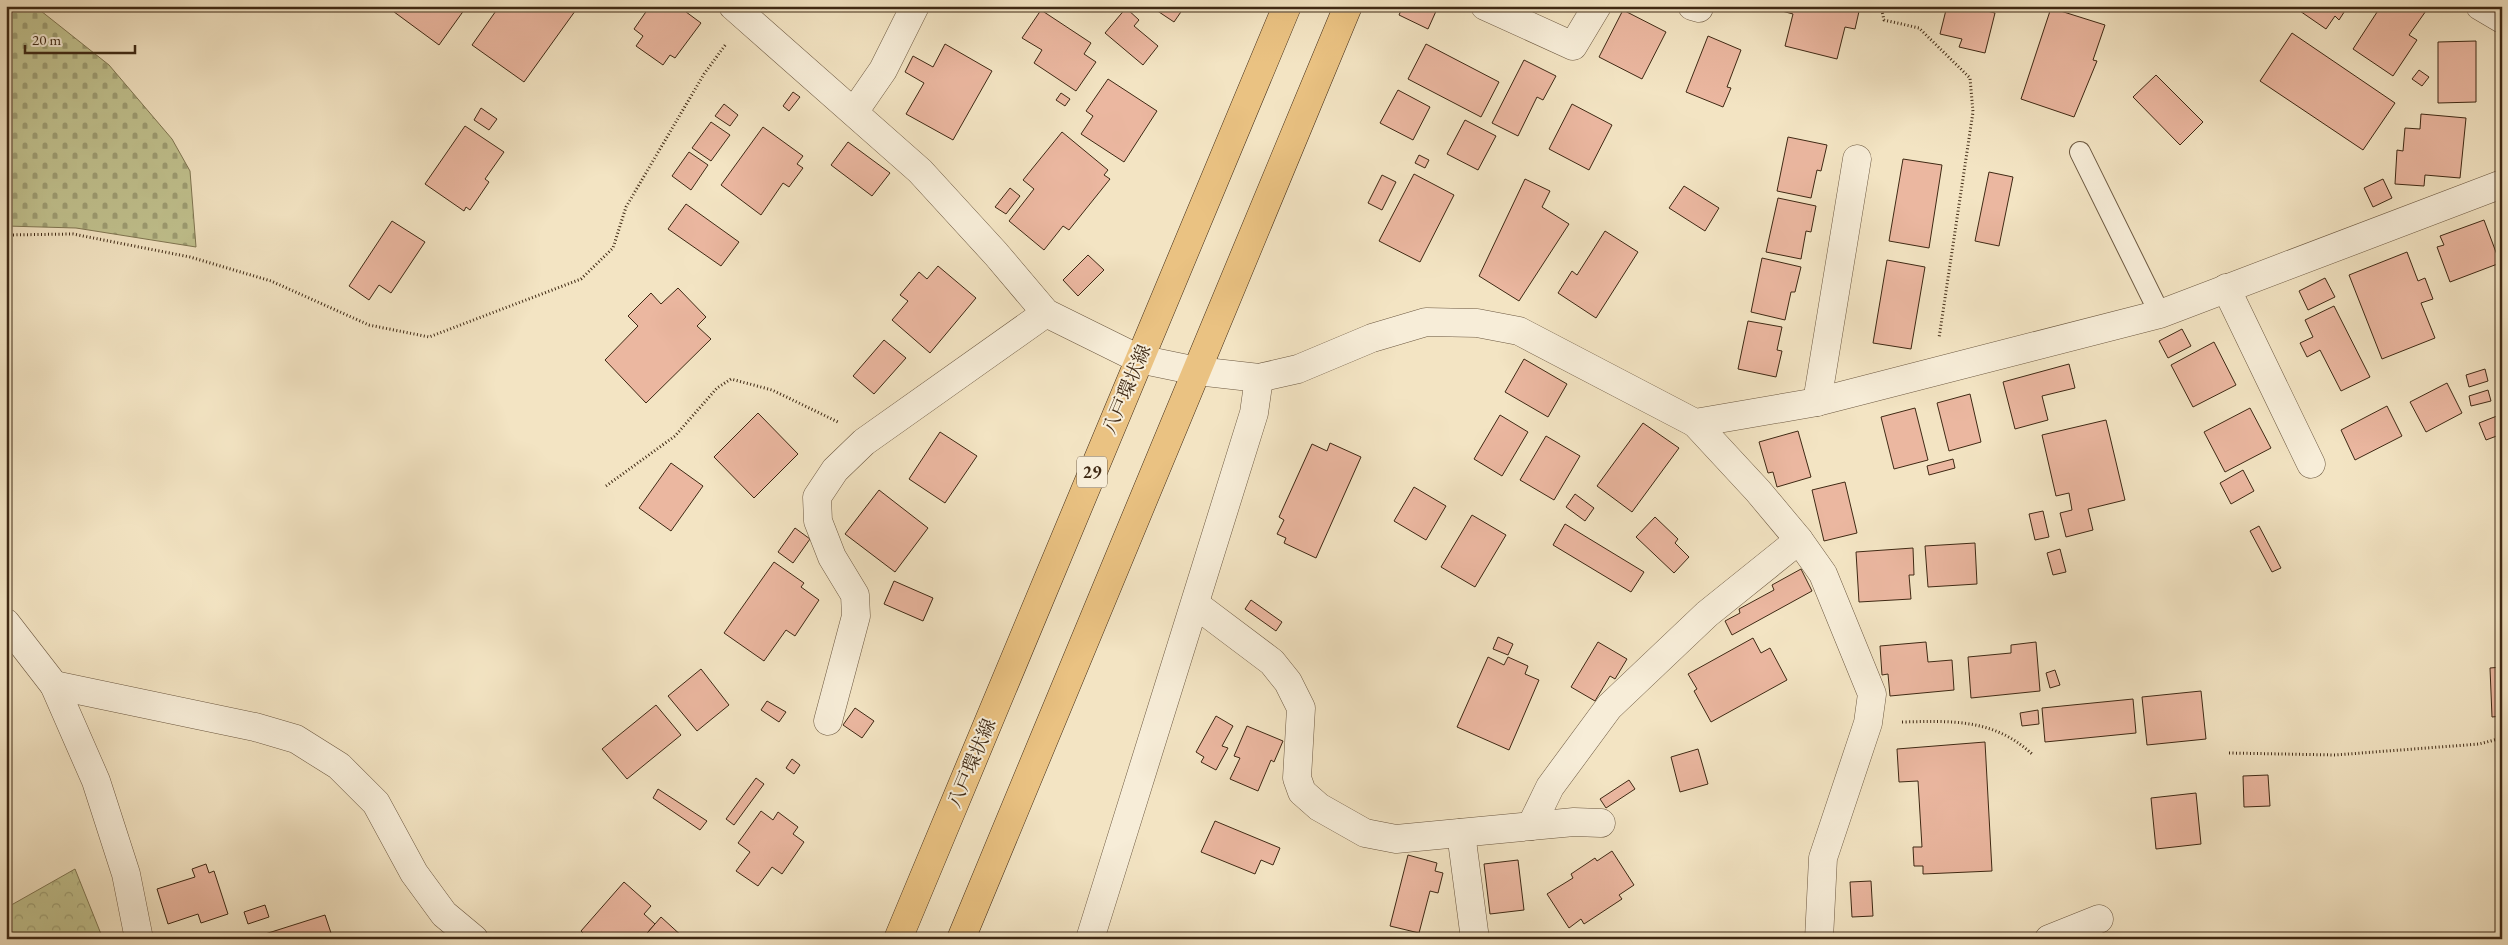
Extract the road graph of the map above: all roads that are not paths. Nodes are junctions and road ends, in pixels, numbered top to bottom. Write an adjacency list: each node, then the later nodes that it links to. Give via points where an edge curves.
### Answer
1 (915, 6): 9 (street, via 883,70)
2 (1287, 6): 16 (main road, 八戸環状線 / 29)
3 (1348, 6): 17 (main road)
4 (1485, 6): 5 (street, via 1573,46)
5 (1596, 6)
6 (2480, 6): 8 (street)
7 (739, 12): 9 (street)
8 (2502, 20)
9 (854, 112): 14 (street, via 920,171)
10 (2080, 152): 15 (lane)
11 (1857, 160): 19 (street)
12 (2502, 184): 13 (street)
13 (2226, 288): 15 (street); 21 (street)
14 (1046, 313): 16 (street); 26 (street, via 864,442 835,470 817,497 818,522 832,557 854,595 856,616)
15 (2160, 314): 19 (street)
16 (1139, 359): 17 (street); 33 (main road, 八戸環状線 / 29)
17 (1197, 371): 18 (street); 34 (main road)
18 (1259, 378): 20 (street, via 1298,369 1372,338 1426,322 1477,323 1519,331); 23 (street, via 1254,413)
19 (1817, 402): 20 (street)
20 (1695, 423): 22 (street)
21 (2310, 464)
22 (1799, 540): 28 (street, via 1707,614 1609,707 1550,787); 37 (street, via 1823,574 1872,694 1868,723 1823,858)
23 (1195, 604): 29 (street, via 1272,662 1288,682 1301,708 1297,778 1302,792 1313,802 1365,834 1396,839); 35 (street)
24 (6, 623): 25 (street)
25 (54, 685): 31 (street, via 96,781 126,874); 32 (street, via 255,727 296,740 340,766 376,803 414,873 444,914)
26 (828, 721)
27 (1601, 822): 28 (street)
28 (1531, 826): 29 (street)
29 (1461, 833): 36 (street)
30 (2099, 919): 38 (street)
31 (139, 939)
32 (474, 939)
33 (898, 939)
34 (961, 939)
35 (1090, 939)
36 (1475, 939)
37 (1820, 939)
38 (2049, 939)

